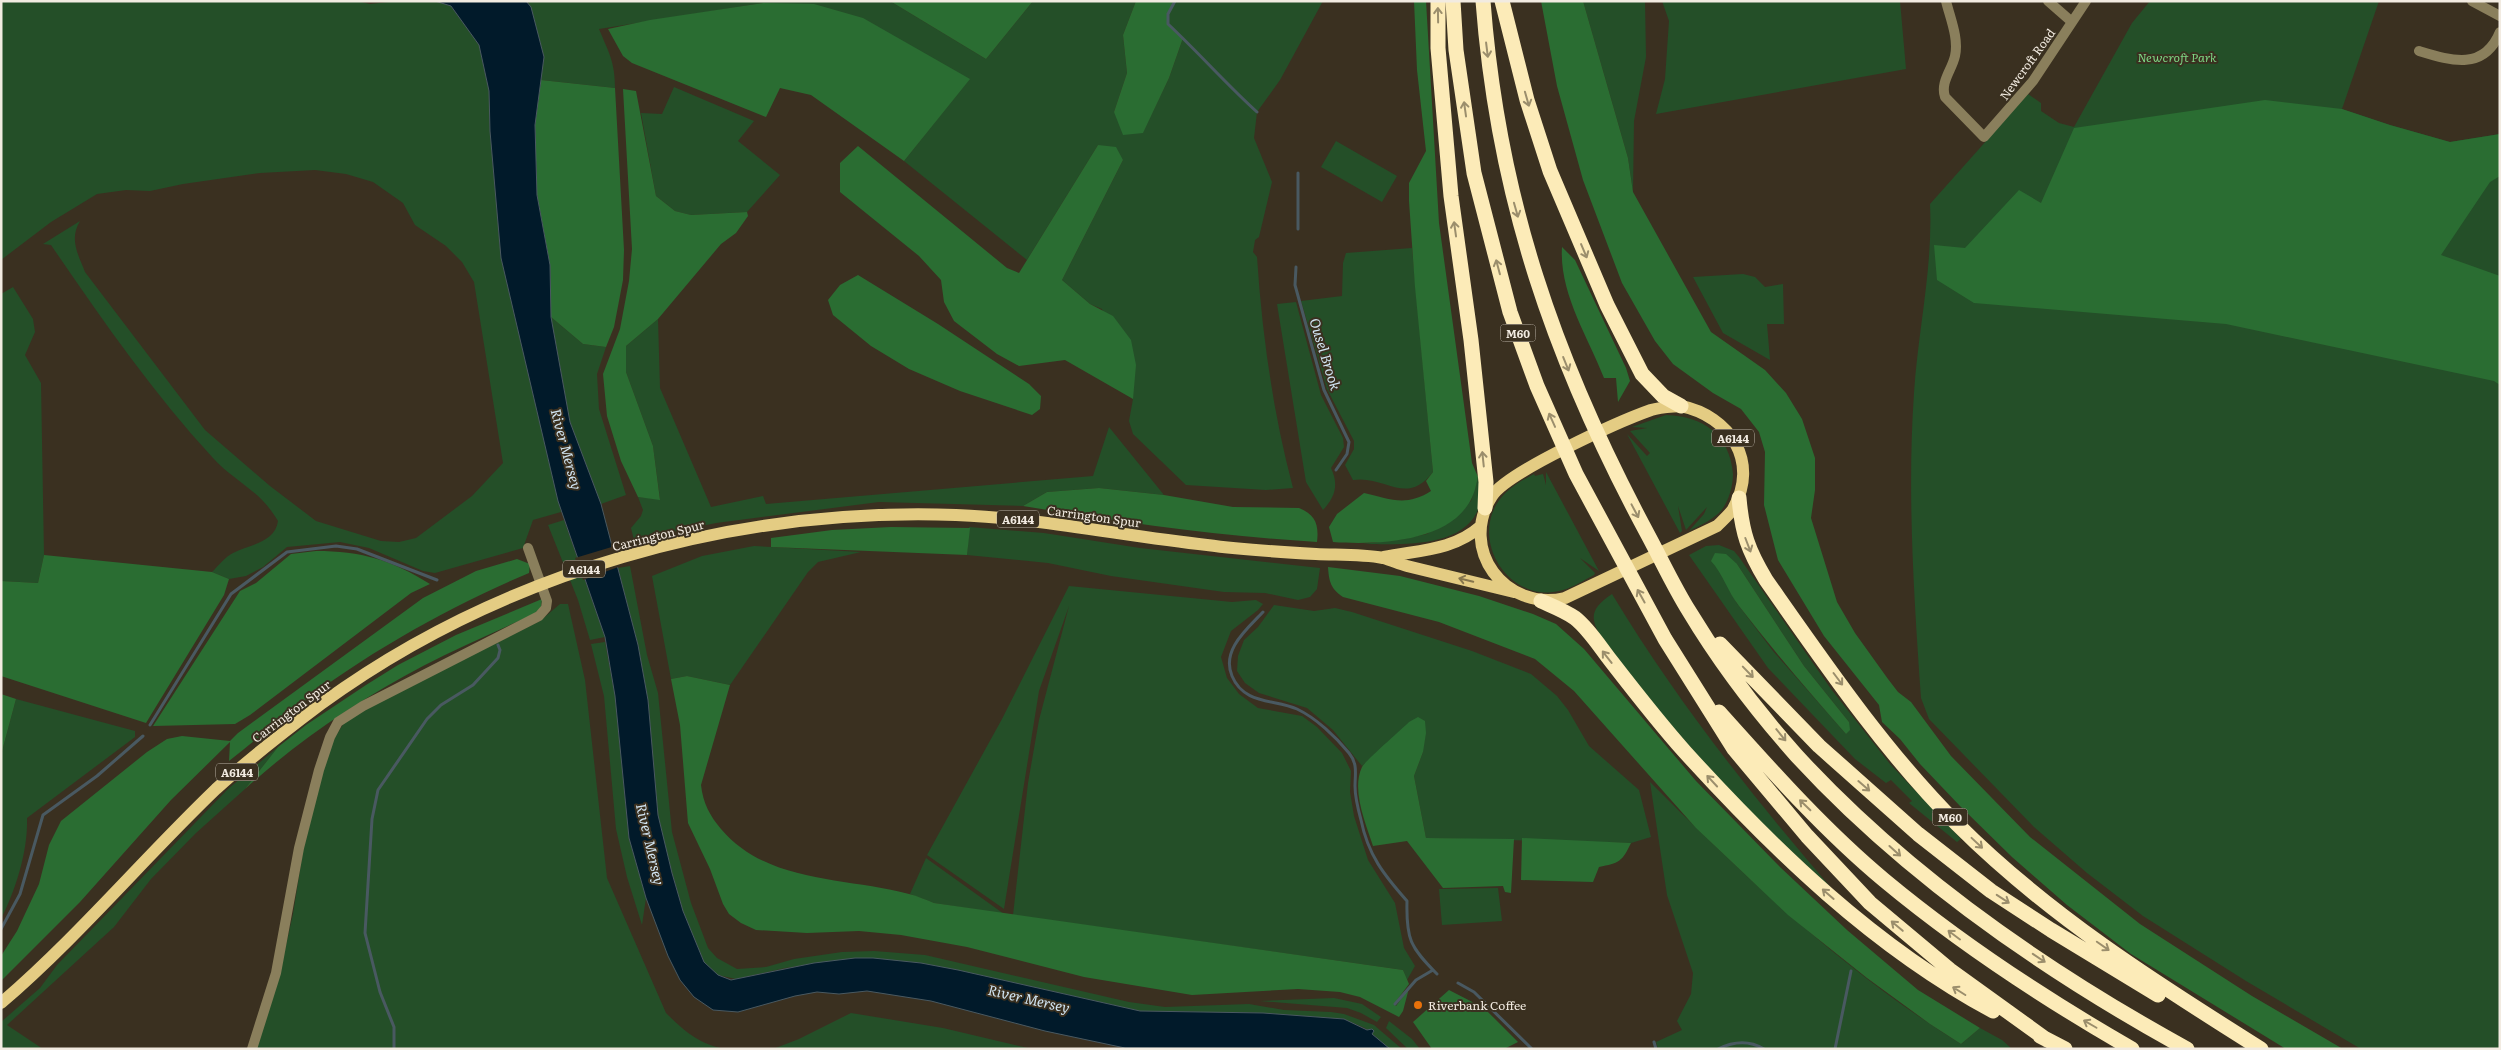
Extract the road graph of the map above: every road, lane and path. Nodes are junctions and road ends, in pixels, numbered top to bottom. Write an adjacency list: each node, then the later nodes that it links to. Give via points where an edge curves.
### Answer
1 (1438, 1): 15 (highway, one-way to 1, via 1486,482 1451,196 1438,48)
2 (1453, 1): 22 (highway, M60, one-way to 2, via 1576,474 1537,386 1510,312 1474,173 1456,50)
3 (1483, 1): 21 (highway, M60, one-way to 21, via 1486,46 1513,202 1559,348 1609,462)
4 (1502, 1): 13 (highway, one-way to 13, via 1526,100 1550,171 1607,304 1642,374 1663,396)
5 (1946, 1): 10 (street, Newcroft Road, via 1956,46 1944,85 1944,97 1984,137 2033,81)
6 (2048, 1): 10 (street)
7 (2086, 1): 10 (street, Newcroft Road)
8 (2472, 1): 9 (street)
9 (2500, 16)
10 (2072, 22)
11 (2500, 32): 12 (street, via 2495,45 2485,55 2473,59 2437,57)
12 (2419, 51)
13 (1681, 406): 14 (main road, A6144, via 1704,413 1731,436 1743,467); 15 (main road, A6144, via 1652,410 1523,470 1498,488)
14 (1739, 498): 20 (main road, A6144, via 1732,511 1717,526 1683,544 1565,598); 30 (highway, M60, one-way to 30, via 1742,531 1752,558 1766,580 1892,751 1957,824 2023,886 2094,940)
15 (1485, 508): 16 (main road, A6144)
16 (1481, 526): 18 (main road, Carrington Spur / A6144, via 1449,545); 19 (main road, A6144, via 1483,554 1491,570)
17 (528, 548): 25 (street, via 547,602 539,616 338,722 319,770 299,848 276,973)
18 (1381, 558): 19 (main road, Carrington Spur / A6144, one-way to 18); 23 (main road, Carrington Spur / A6144, via 1206,545 1031,520 914,514 783,524 720,534 594,566 514,595 391,657 324,701 269,743 216,790 51,957)
19 (1514, 592): 20 (main road, A6144)
20 (1541, 601): 24 (highway, M60, one-way to 20, via 1940,979 1874,932 1826,892 1704,773 1582,625)
21 (1690, 612): 28 (highway, M60, one-way to 28, via 1737,681 1796,754 1899,854 2040,959); 29 (highway, M60, one-way to 29, via 1819,746 1918,834 1991,891 2126,977)
22 (1665, 639): 24 (highway, M60, one-way to 22, via 1950,970 1864,896 1807,836 1734,749); 27 (highway, M60, one-way to 22, via 1992,962 1883,879 1774,774 1712,703)
23 (1, 1003)
24 (2047, 1040): 26 (highway, M60)
25 (252, 1049)
26 (2065, 1049)
27 (2132, 1049)
28 (2187, 1049)
29 (2253, 1049)
30 (2261, 1049)

